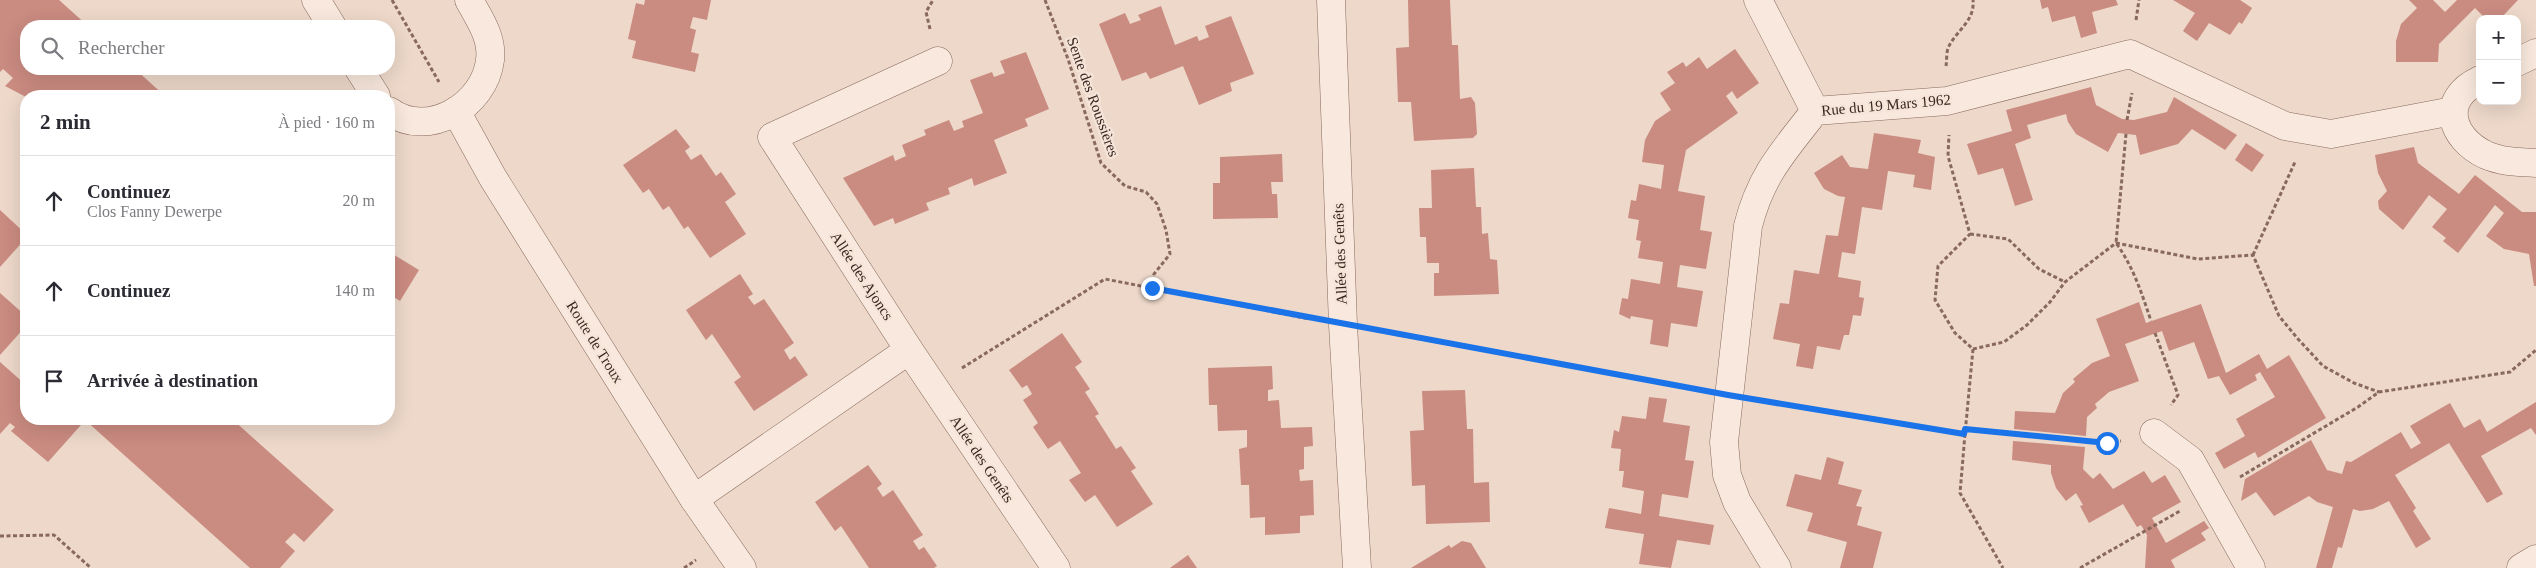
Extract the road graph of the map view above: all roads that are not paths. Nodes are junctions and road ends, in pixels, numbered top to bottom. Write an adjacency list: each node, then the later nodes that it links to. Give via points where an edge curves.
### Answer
1 (316, 0): 5 (street)
2 (468, 0): 12 (street, via 486,29 491,59 488,72 471,102)
3 (1331, 0): 23 (street, Allée des Genêts, via 1343,326)
4 (1758, 0): 13 (street)
5 (328, 20)
6 (2536, 52): 7 (street)
7 (2521, 60)
8 (938, 61): 17 (street, Allée des Ajoncs, via 772,136)
9 (363, 75): 11 (street)
10 (2476, 82): 14 (street, via 2460,94)
11 (372, 90)
12 (456, 111): 15 (street, via 436,120); 19 (street, Route de Troux, via 493,178)
13 (1814, 111): 14 (street, Rue du 19 Mars 1962, via 1947,101 2130,54 2285,126 2330,134); 24 (street, Rue du 19 Mars 1962, via 1768,172 1755,200 1748,226 1724,442 1727,475 1737,502)
14 (2454, 111): 16 (street, via 2456,129 2486,155 2512,162)
15 (395, 116)
16 (2536, 163)
17 (909, 350): 19 (street); 22 (street, Allée des Genêts)
18 (2154, 433): 25 (street, via 2190,460)
19 (694, 499): 21 (street, Route de Troux)
20 (2536, 559): 26 (street)
21 (742, 568)
22 (1056, 568)
23 (1357, 568)
24 (1777, 568)
25 (2251, 568)
26 (2521, 568)

